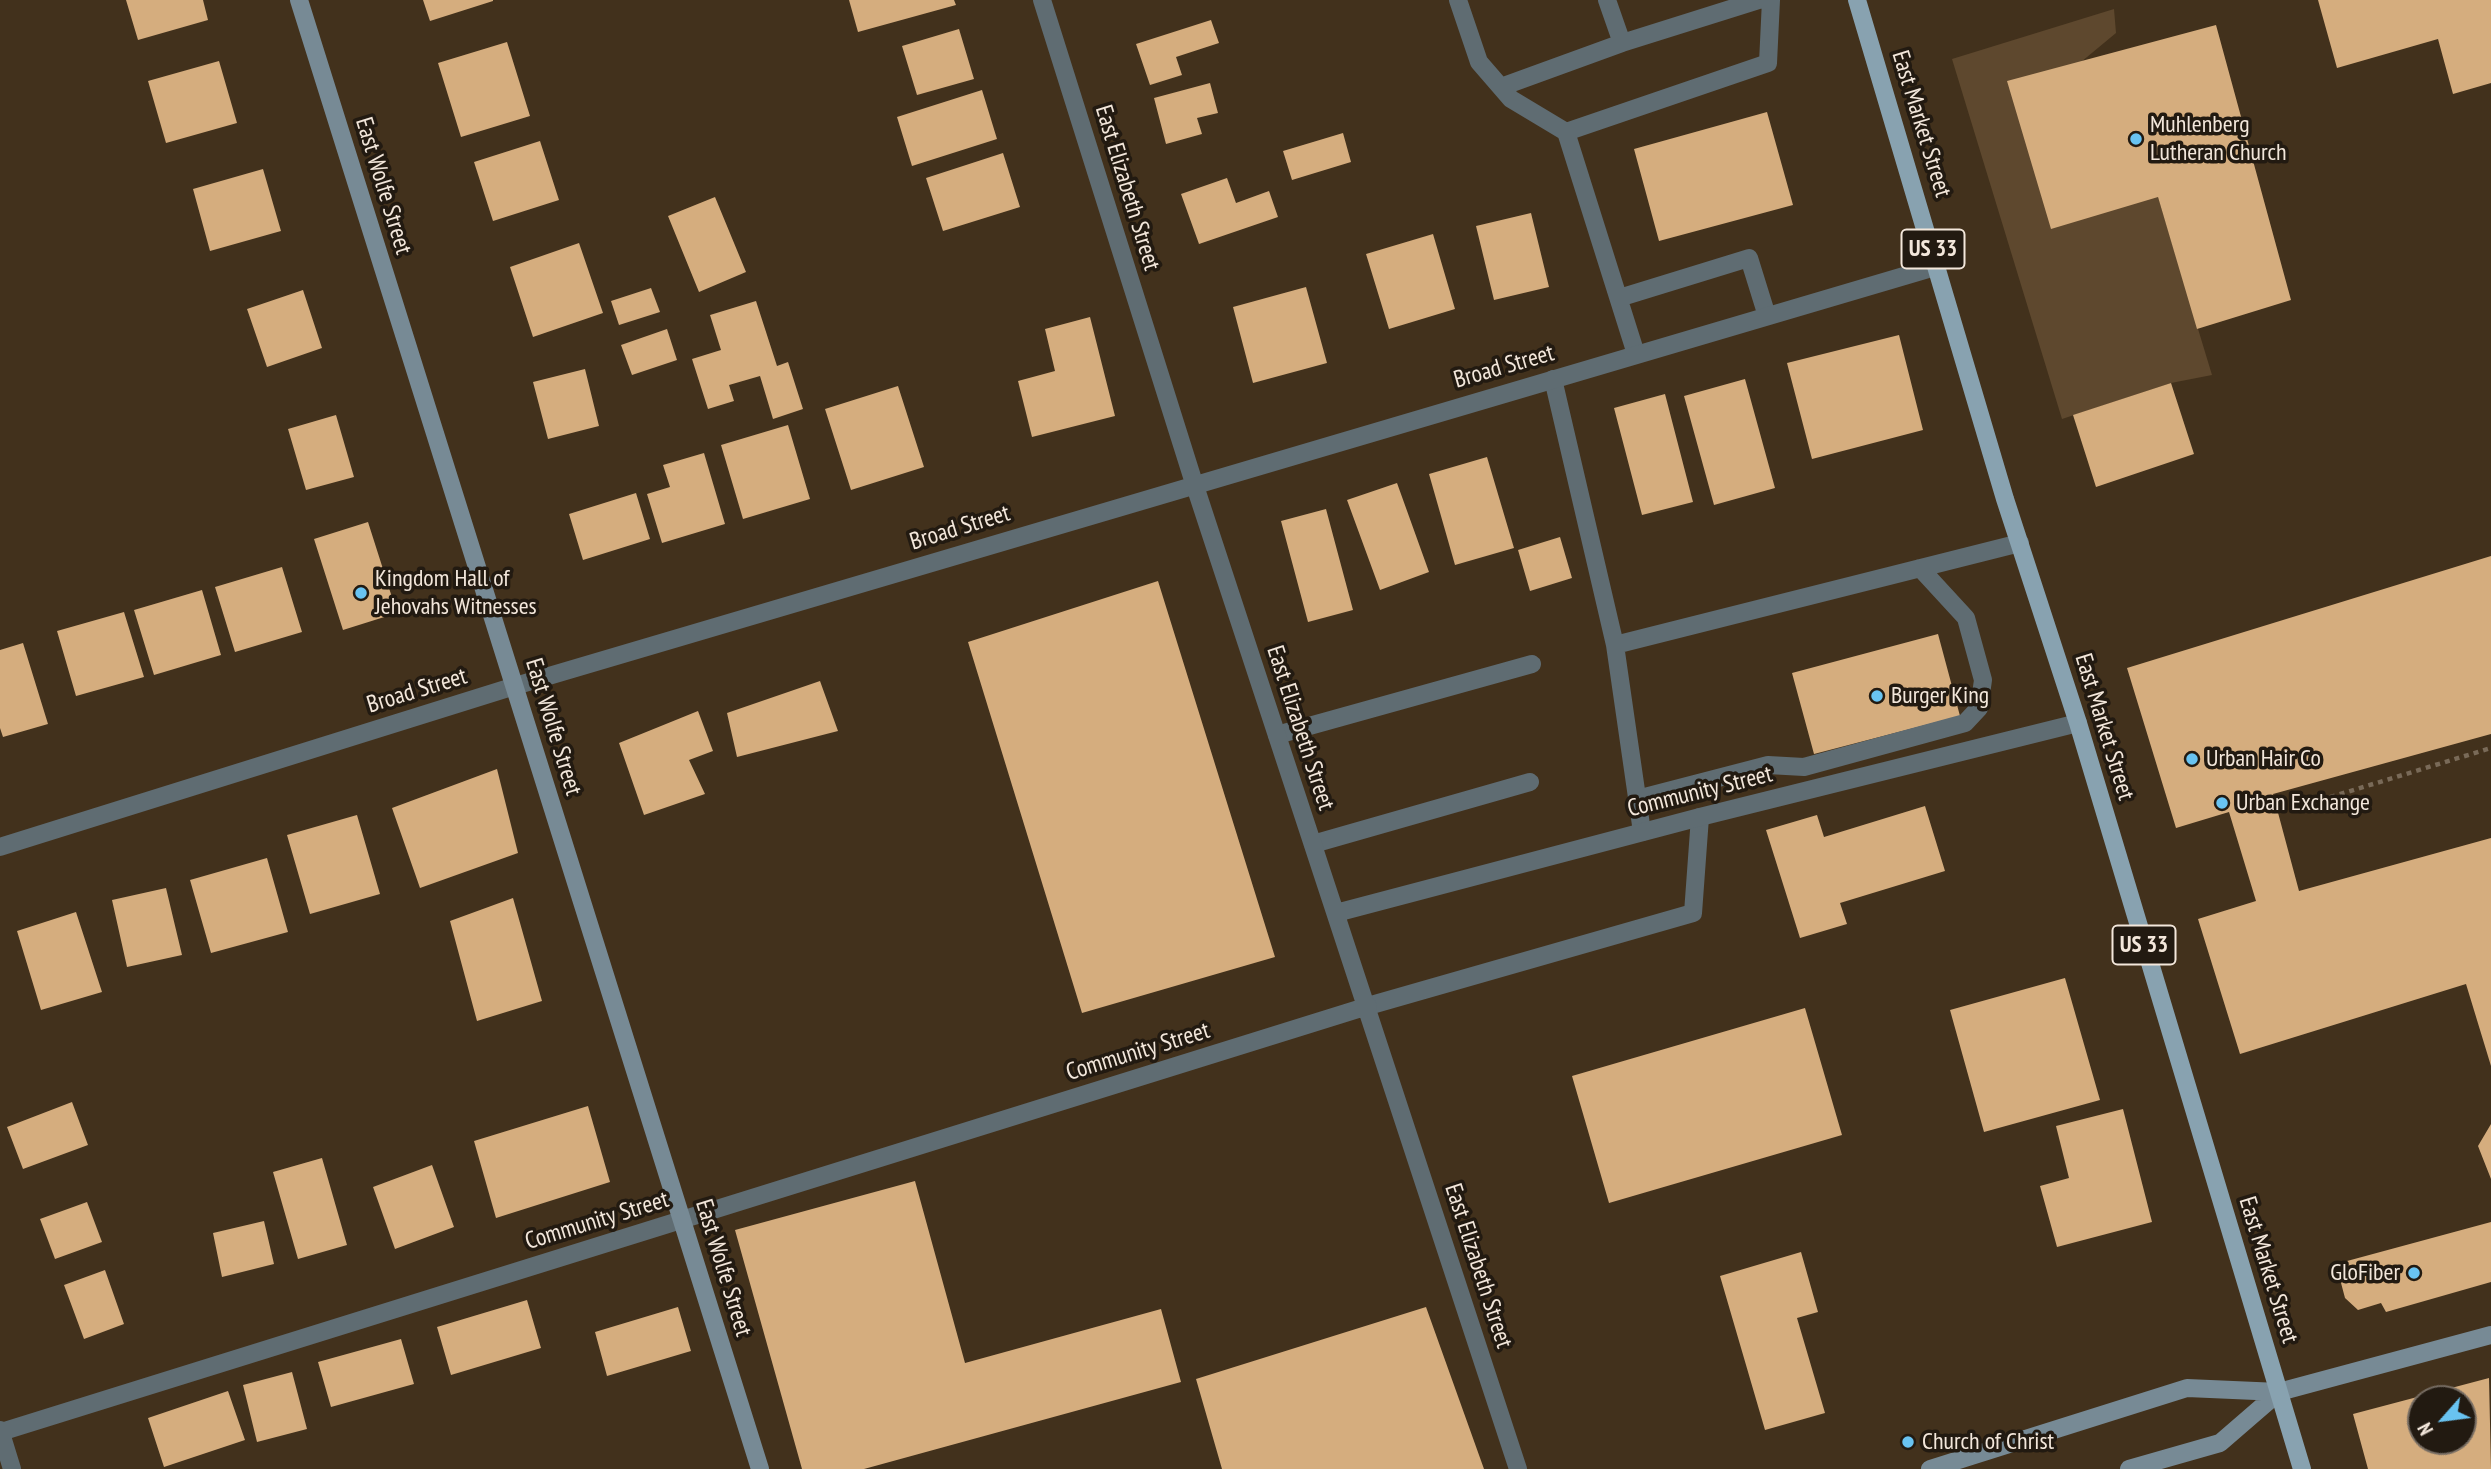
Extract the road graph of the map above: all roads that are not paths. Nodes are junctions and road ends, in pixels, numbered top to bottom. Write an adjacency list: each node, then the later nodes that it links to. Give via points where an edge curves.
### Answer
1 (299, 0): 21 (street, East Wolfe Street)
2 (1042, 0): 16 (street, East Elizabeth Street)
3 (1458, 0): 9 (street, via 1479,62)
4 (1607, 0): 8 (street)
5 (1759, 0): 8 (street)
6 (1771, 0): 10 (street, via 1768,63)
7 (1857, 0): 11 (main road, East Market Street / US 33)
8 (1622, 43): 9 (street)
9 (1501, 87): 10 (street, via 1511,99)
10 (1566, 132): 12 (street)
11 (1938, 266): 13 (street, Broad Street); 17 (main road, East Market Street / US 33)
12 (1619, 298): 13 (street, via 1749,258); 14 (street)
13 (1767, 316): 14 (street, Broad Street)
14 (1636, 354): 15 (street, Broad Street)
15 (1553, 379): 16 (street, Broad Street); 19 (street)
16 (1194, 483): 21 (street, Broad Street); 23 (street, East Elizabeth Street)
17 (2020, 543): 18 (street); 22 (main road, East Market Street / US 33)
18 (1920, 568): 19 (street); 25 (street, via 1966,618 1983,680 1979,708 1965,723 1804,767 1768,765)
19 (1615, 645): 25 (street)
20 (1532, 664): 23 (street)
21 (515, 686): 29 (street, Broad Street); 32 (street, East Wolfe Street)
22 (2078, 723): 26 (street, Community Street); 34 (main road, East Market Street / US 33)
23 (1277, 735): 28 (street, East Elizabeth Street)
24 (1530, 782): 28 (street)
25 (1637, 799): 27 (street)
26 (1700, 817): 27 (street, Community Street); 31 (street, Community Street, via 1693,913)
27 (1642, 832): 30 (street, Community Street)
28 (1313, 844): 30 (street, East Elizabeth Street)
29 (0, 847)
30 (1336, 913): 31 (street, East Elizabeth Street)
31 (1368, 1006): 32 (street, Community Street); 38 (street, East Elizabeth Street)
32 (682, 1220): 35 (street, Community Street); 37 (street, East Wolfe Street)
33 (2491, 1335): 34 (street)
34 (2278, 1392): 39 (street, via 2187,1388); 40 (street, via 2220,1443); 41 (main road, East Market Street / US 33)
35 (0, 1431): 36 (street)
36 (12, 1469)
37 (760, 1469)
38 (1518, 1469)
39 (1930, 1469)
40 (2129, 1469)
41 (2302, 1469)

